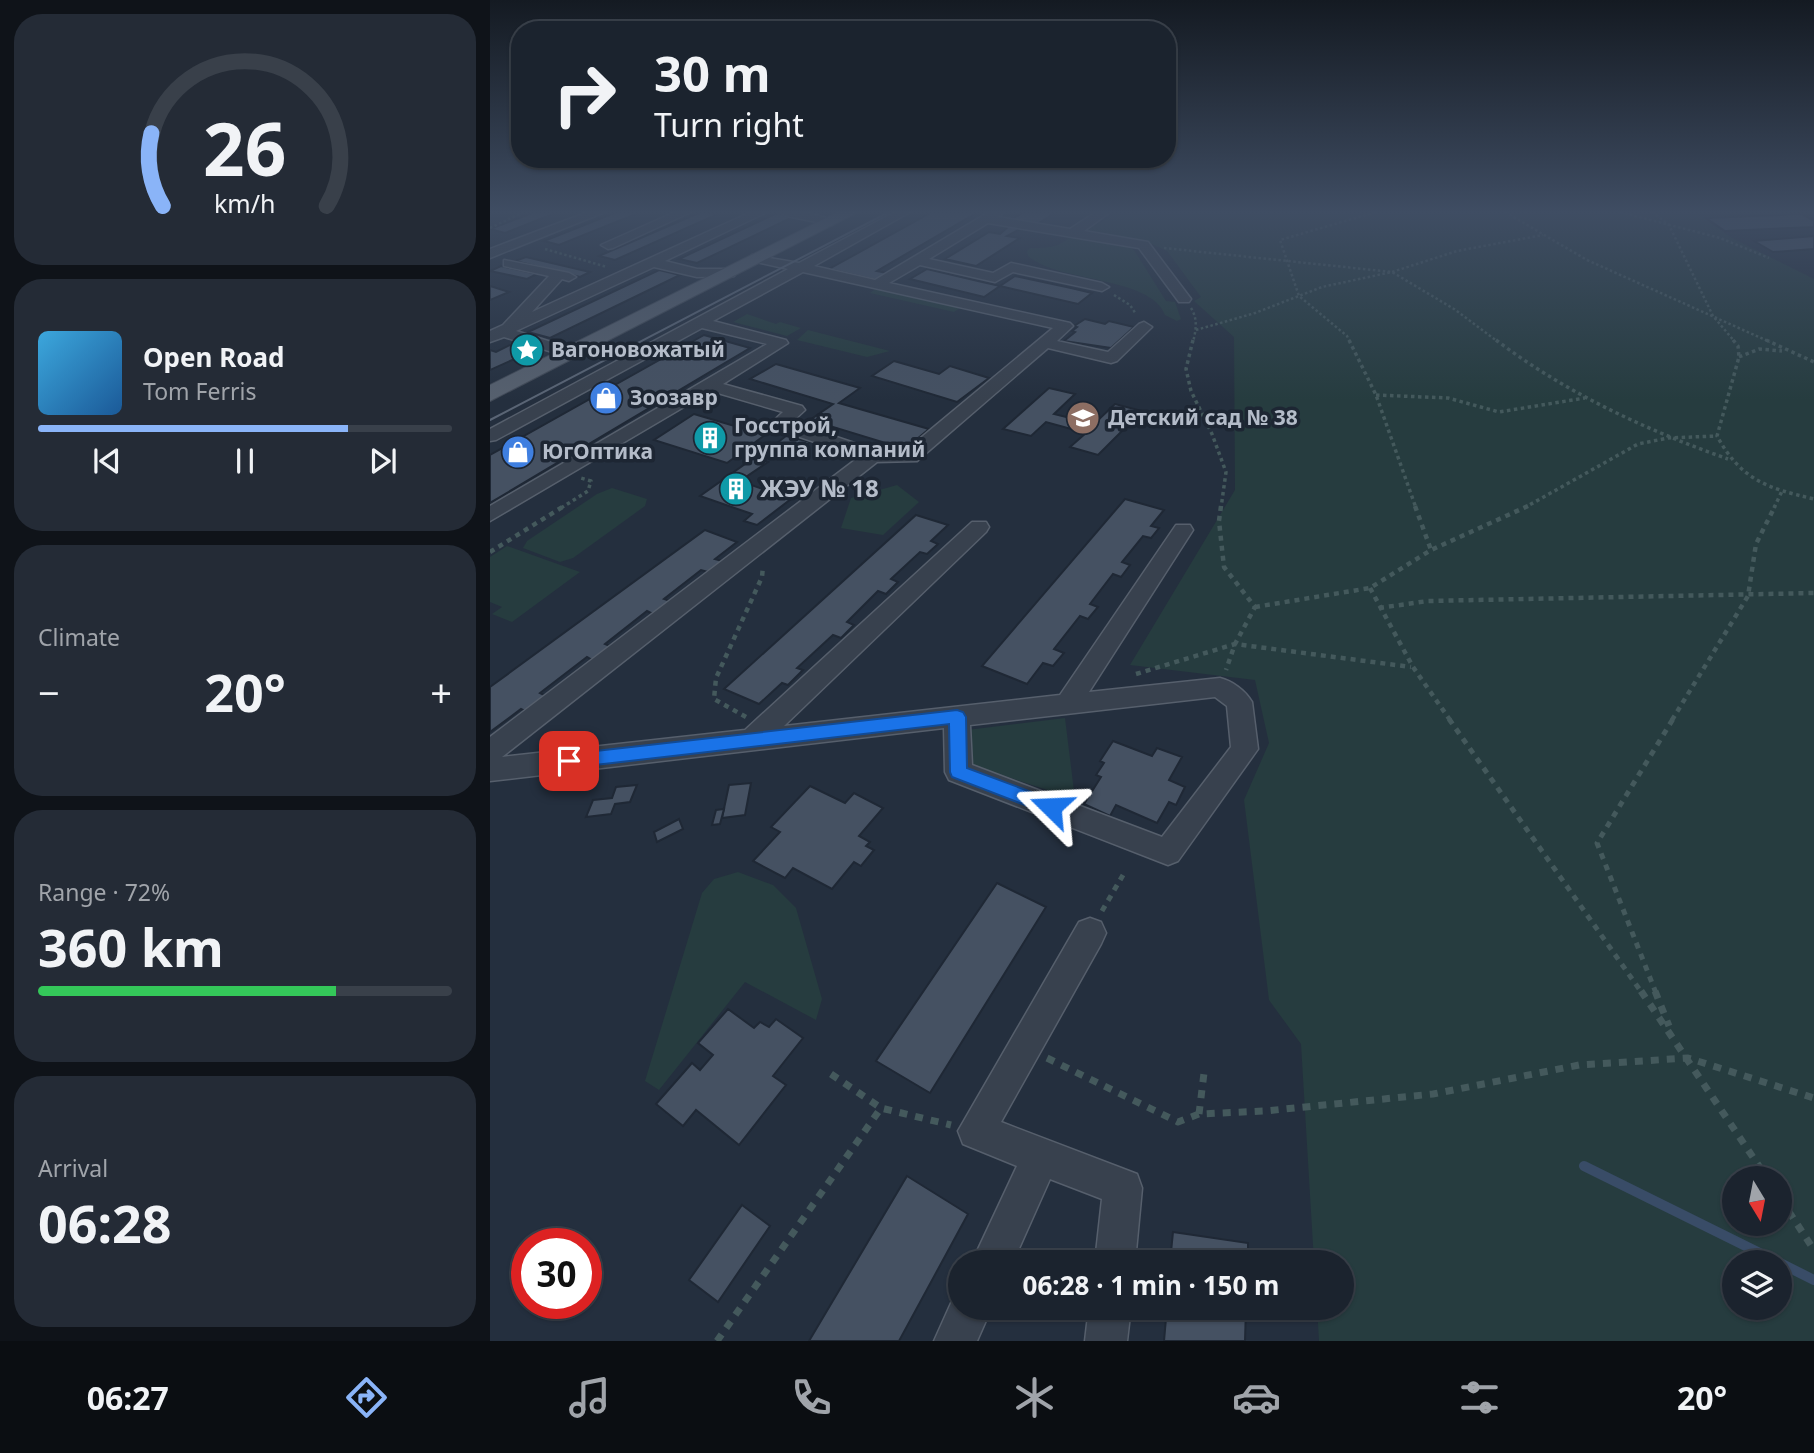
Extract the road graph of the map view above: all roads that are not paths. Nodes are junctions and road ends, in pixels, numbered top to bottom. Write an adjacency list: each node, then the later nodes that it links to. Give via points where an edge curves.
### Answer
1 (558, 275): 11 (street); 17 (street)
2 (625, 275): 17 (street)
3 (726, 275): 19 (main road)
4 (790, 275): 15 (street)
5 (831, 275): 12 (street)
6 (893, 275): 12 (street)
7 (980, 275): 8 (street)
8 (1000, 275)
9 (1045, 275): 13 (street)
10 (1165, 275): 14 (street)
11 (584, 281)
12 (876, 285): 18 (street, via 1065,326)
13 (1102, 287)
14 (1184, 299)
15 (702, 323): 20 (street, via 780,343); 22 (street)
16 (1144, 327): 18 (street, via 1111,359)
17 (497, 334): 19 (street)
18 (1045, 343): 23 (street, via 910,457)
19 (571, 353): 21 (main road)
20 (709, 385): 23 (street, via 796,410 779,424); 24 (street)
21 (490, 394)
22 (490, 436)
23 (873, 456): 30 (street)
24 (490, 515)
25 (979, 527): 29 (street)
26 (1183, 530): 27 (street)
27 (1068, 704): 28 (street); 28 (street, via 1220,687 1239,702 1245,749 1168,852 958,772)
28 (957, 717): 29 (street)
29 (759, 734): 31 (street)
30 (490, 752)
31 (490, 770)
32 (1090, 933): 33 (street, via 976,1131)
33 (1041, 1157): 34 (street); 35 (street, via 1123,1188)
34 (998, 1250)
35 (1116, 1250)
36 (965, 1320): 38 (street)
37 (1108, 1320): 39 (street)
38 (955, 1341)
39 (1106, 1341)

